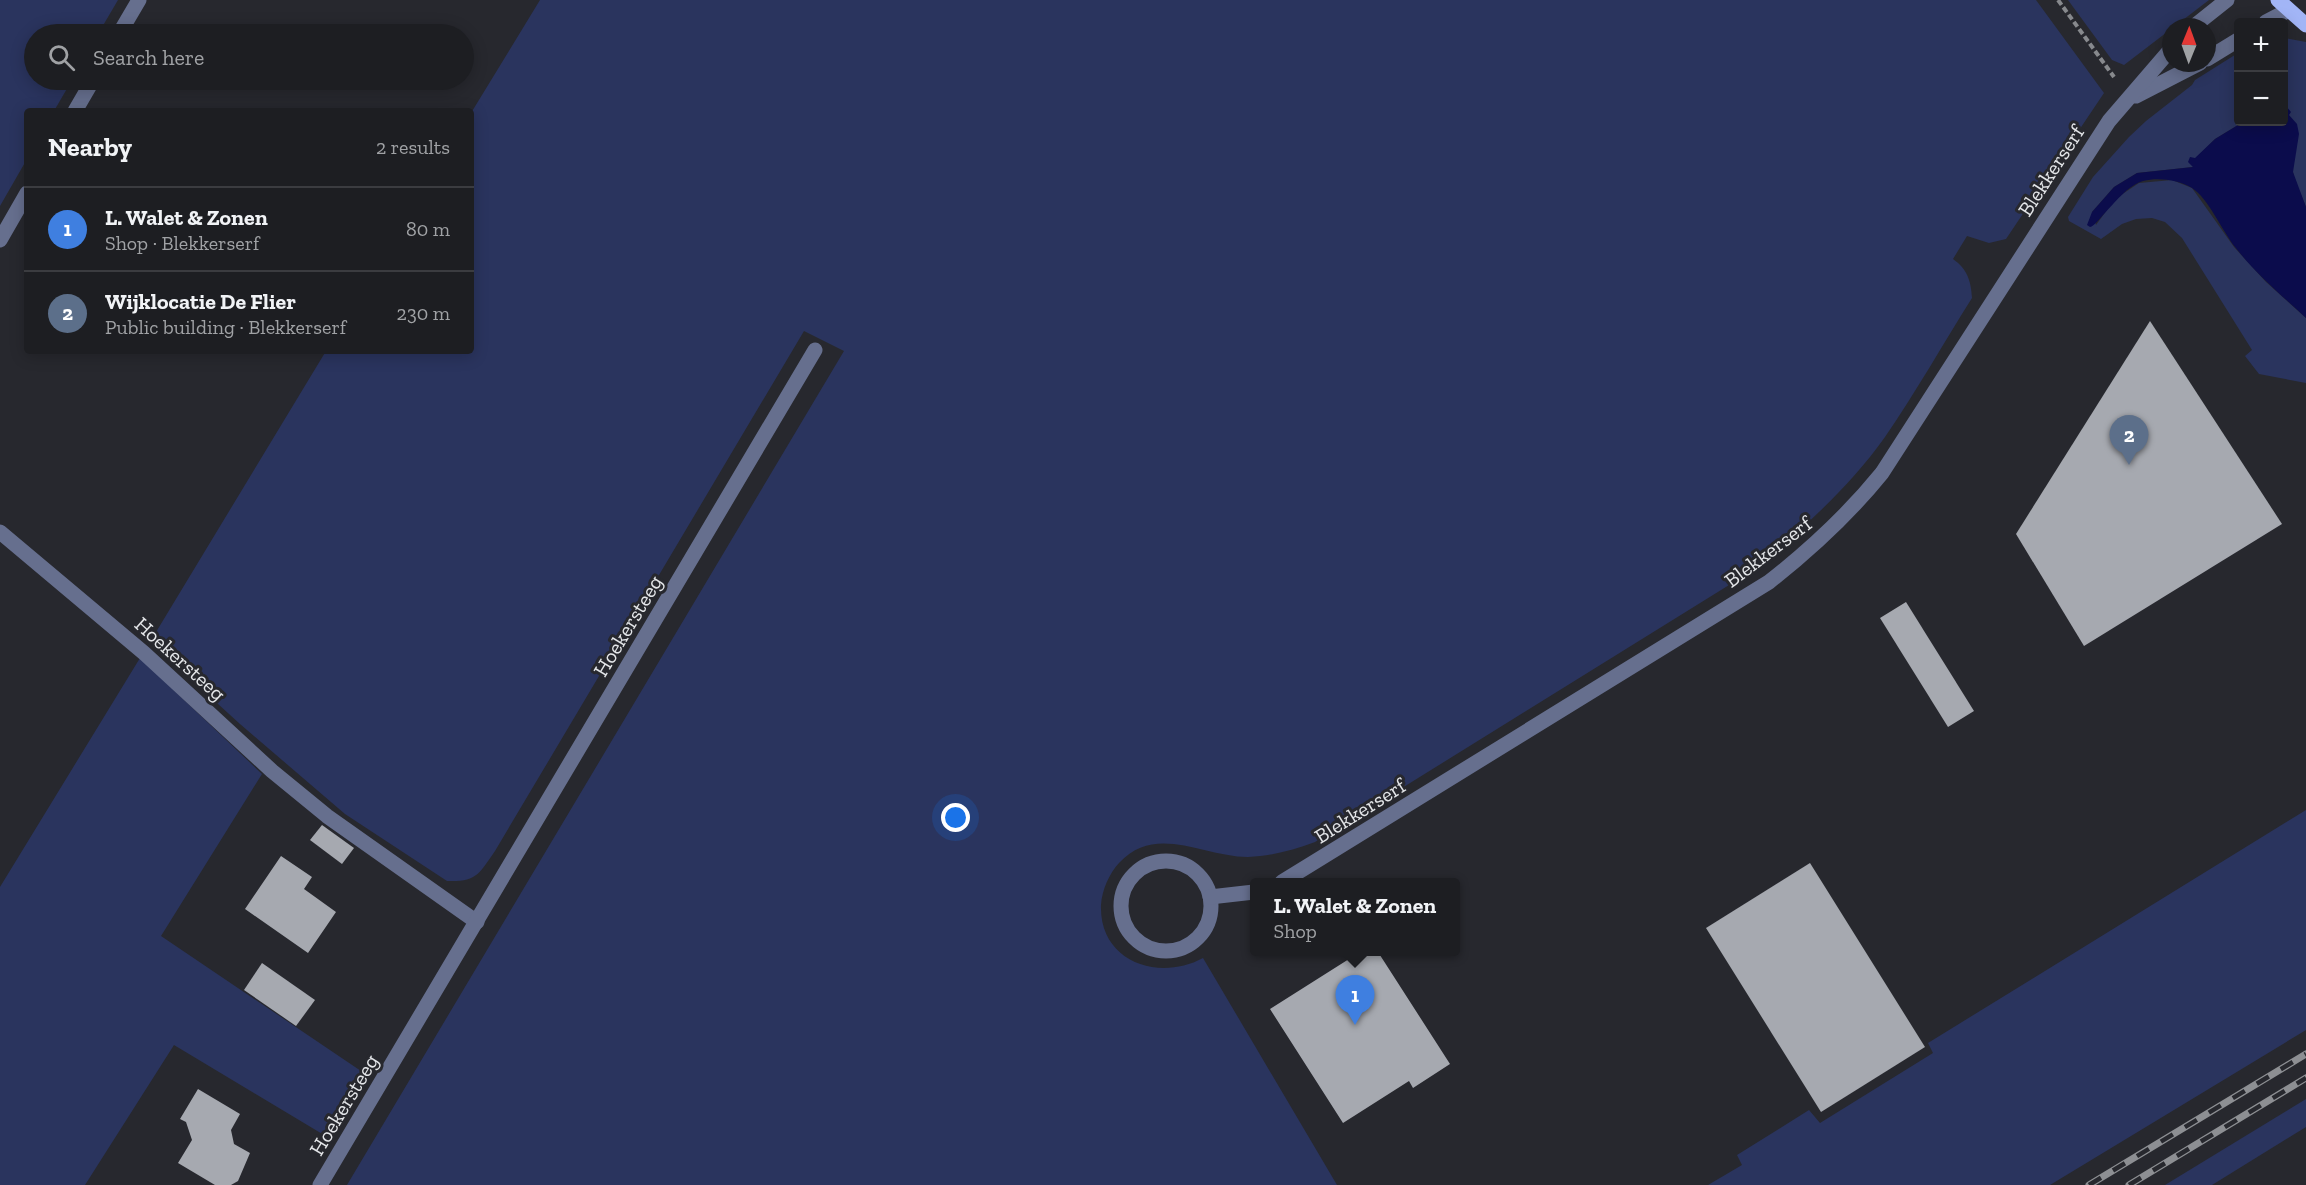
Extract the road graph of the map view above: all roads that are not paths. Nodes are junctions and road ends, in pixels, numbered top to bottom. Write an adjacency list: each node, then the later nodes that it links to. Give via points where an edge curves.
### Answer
1 (139, 0): 6 (street)
2 (2227, 0): 4 (street)
3 (2282, 5): 5 (street); 7 (main road)
4 (2204, 18)
5 (2270, 18)
6 (125, 24)
7 (2306, 25)
8 (2234, 42): 9 (street)
9 (2216, 53)
10 (2162, 60): 13 (street, Blekkerserf)
11 (2183, 72): 13 (street, Blekkerserf)
12 (87, 90): 14 (street)
13 (2131, 99): 19 (street, Blekkerserf, via 2109,121 1881,473 1826,536 1769,582)
14 (77, 108)
15 (24, 198): 16 (street)
16 (0, 240)
17 (815, 350): 22 (street, Hoekersteeg)
18 (0, 532): 22 (street, Hoekersteeg, via 144,653 327,816)
19 (1288, 878)
20 (1250, 892): 21 (street)
21 (1210, 897): 21 (street, via 1199,875 1188,868 1170,862 1150,864 1129,880 1123,892 1122,917 1131,934 1145,946 1156,951 1181,949 1201,934 1208,922)
22 (477, 922): 23 (street, Hoekersteeg)
23 (320, 1185)

